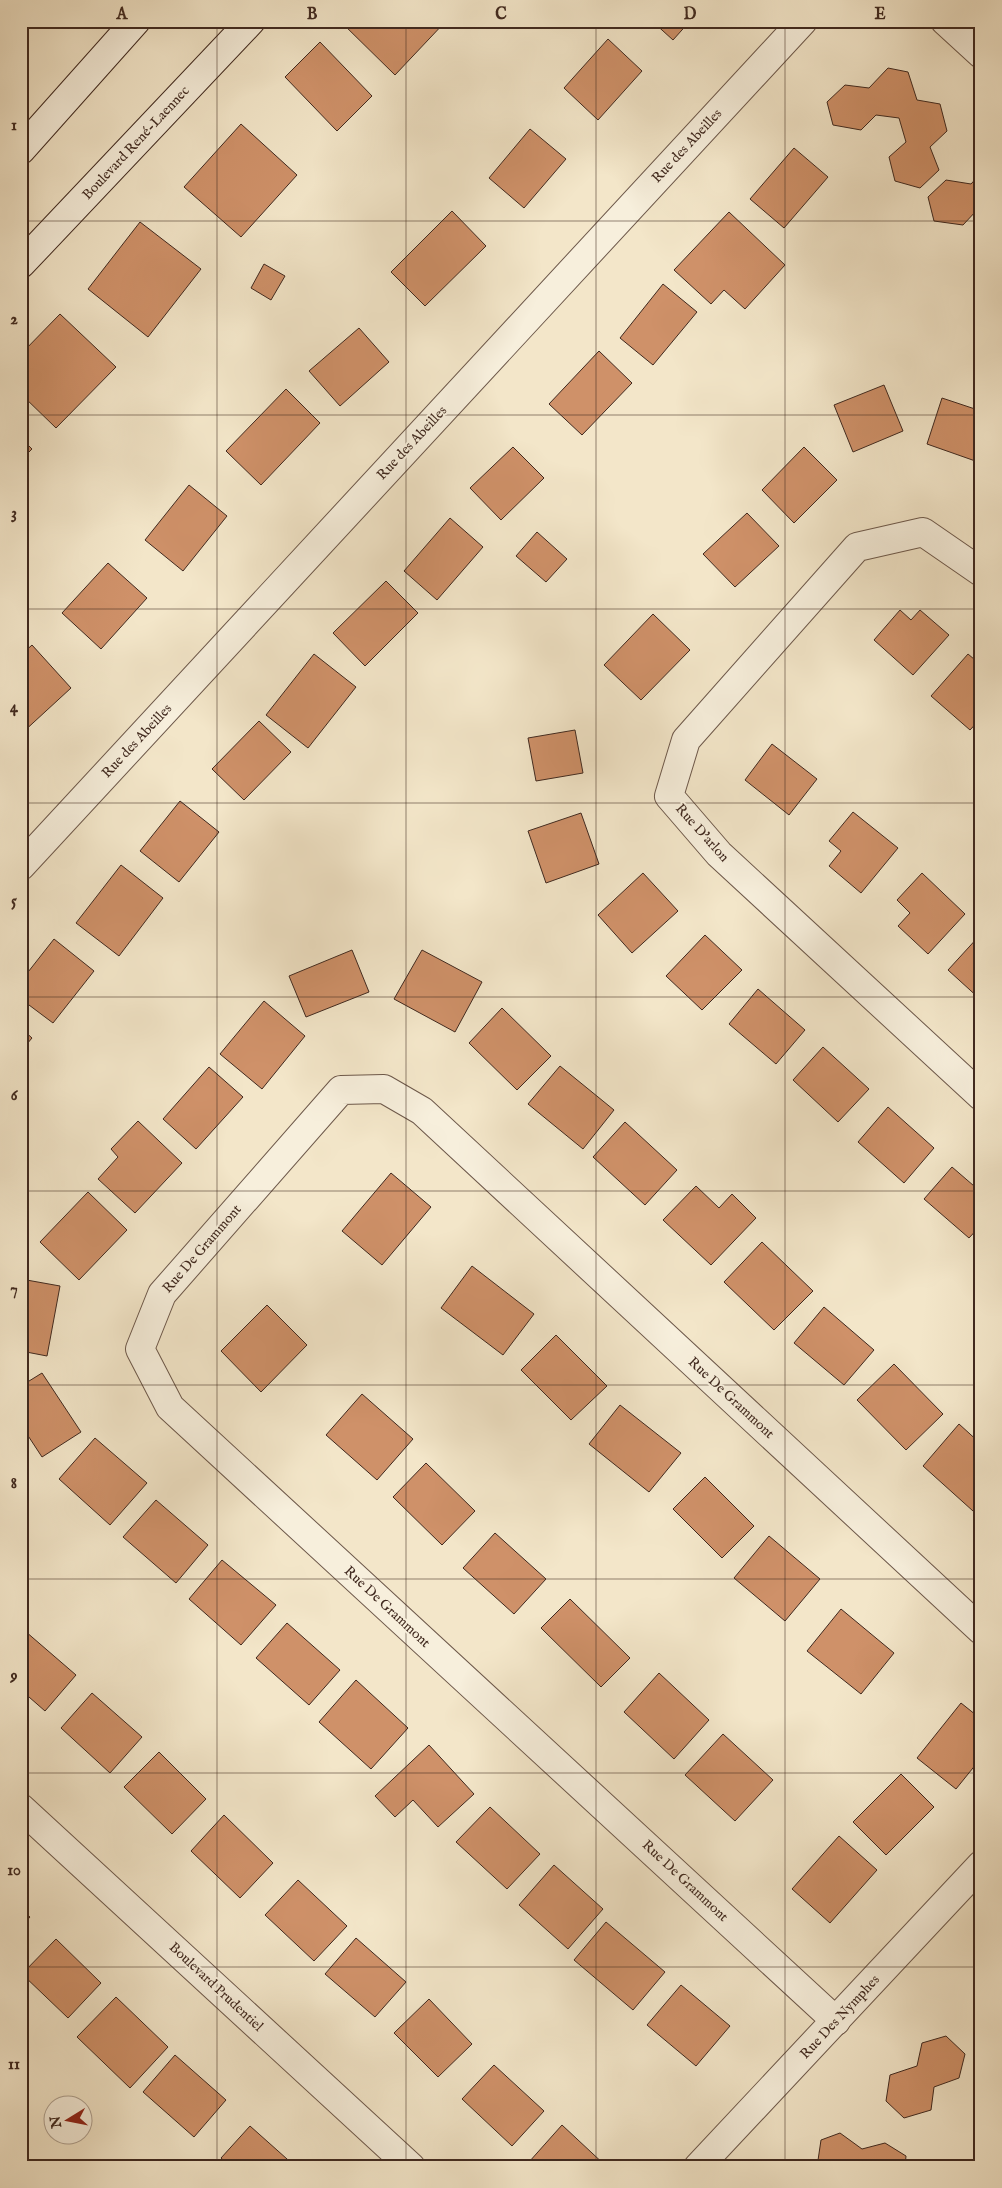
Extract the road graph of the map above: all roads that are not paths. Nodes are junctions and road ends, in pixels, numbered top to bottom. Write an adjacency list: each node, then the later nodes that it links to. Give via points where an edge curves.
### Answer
1 (136, 21): 6 (street)
2 (251, 21): 7 (street, Boulevard René-Laennec)
3 (803, 21): 9 (street, Rue des Abeilles)
4 (945, 21): 5 (street)
5 (981, 54)
6 (21, 150)
7 (21, 264)
8 (981, 572): 10 (street, Rue D'arlon, via 923,532 857,547 686,740 669,796 720,854)
9 (21, 866)
10 (981, 1096)
11 (981, 1630): 14 (street, Rue De Grammont, via 422,1111 384,1089 341,1090 162,1294 140,1349 170,1407)
12 (21, 1808): 15 (street, Boulevard Prudentiel)
13 (981, 1865): 14 (street, Rue Des Nymphes)
14 (836, 2021): 16 (street, Rue Des Nymphes)
15 (411, 2167)
16 (698, 2167)

